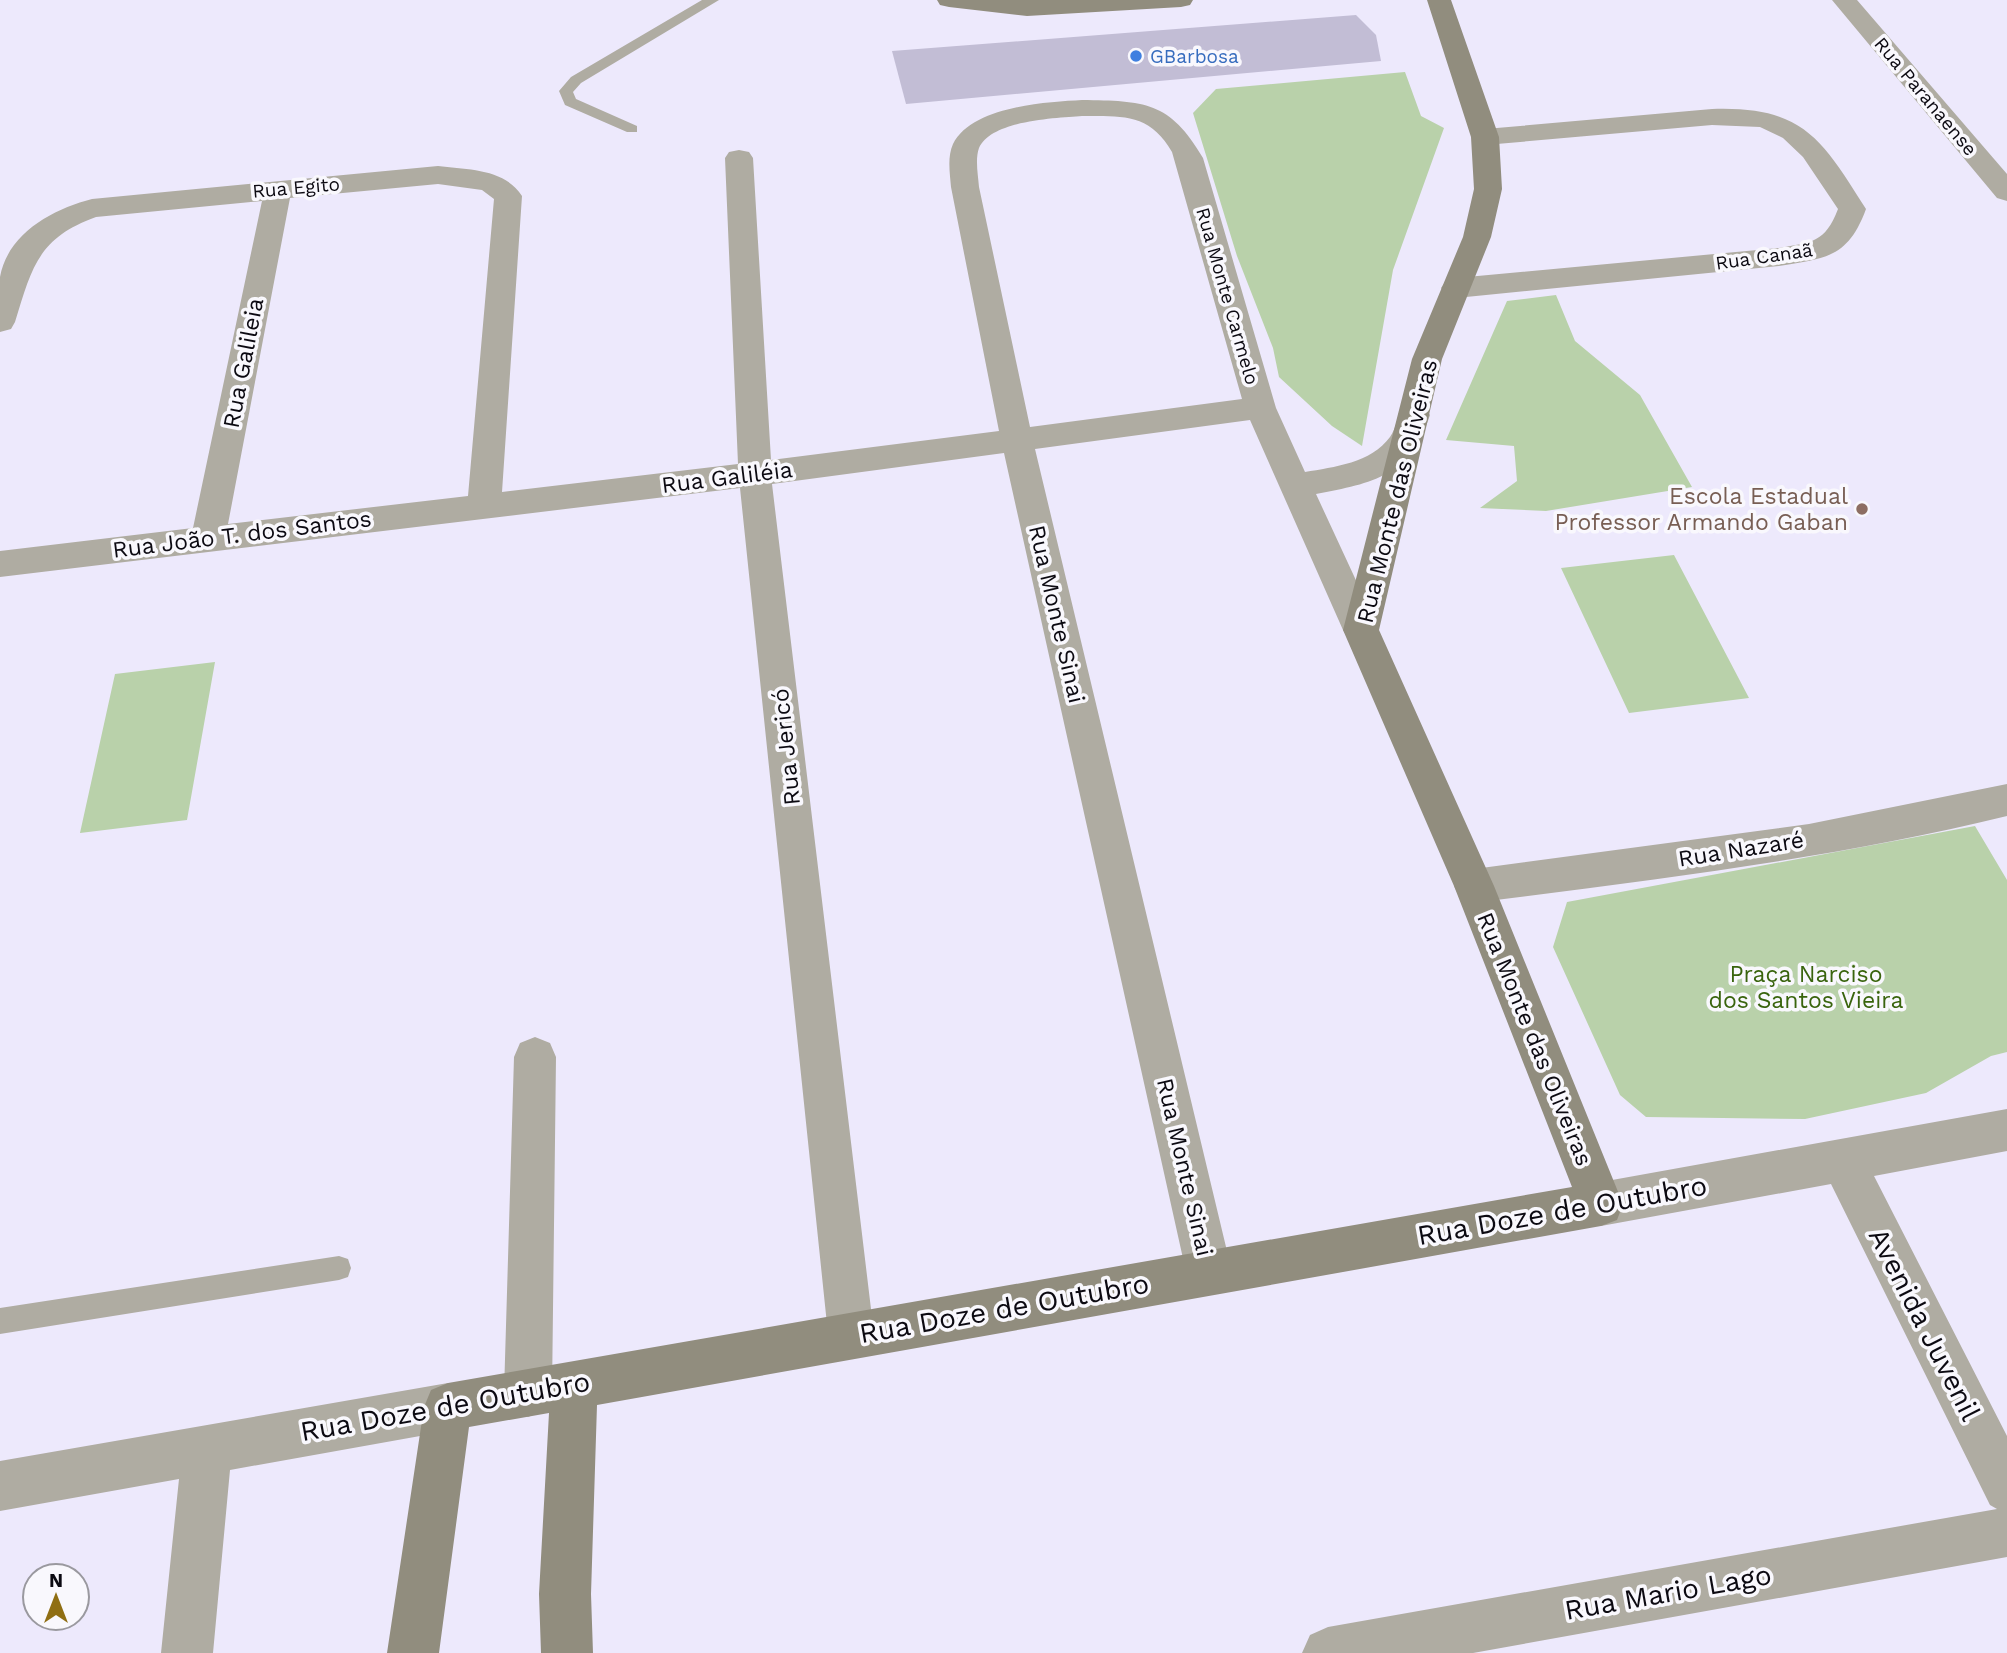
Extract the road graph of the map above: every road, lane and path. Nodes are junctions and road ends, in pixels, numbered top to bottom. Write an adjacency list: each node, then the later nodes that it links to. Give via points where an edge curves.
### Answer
1 (712, 0): 7 (lane, via 576,80 566,91 570,102)
2 (949, 0): 3 (street, via 1027,9)
3 (1181, 0)
4 (1438, 0): 8 (street, Rua Monte das Oliveiras)
5 (1844, 0): 11 (street, Rua Paranaense)
6 (1152, 115): 14 (street, Rua Monte Carmelo, via 1177,135 1189,158); 16 (street, Rua Monte Sinai, via 1111,108 1045,111 986,126 968,143 965,187)
7 (632, 130)
8 (1485, 137): 12 (street, Rua Monte das Oliveiras, via 1488,189 1477,237); 12 (street, Rua Canaã, via 1752,118 1779,124 1800,139 1823,163 1852,209 1844,235 1815,250)
9 (739, 158): 17 (street, Rua Jericó)
10 (278, 189): 13 (street, Rua Egito, via 127,203 63,217 34,237 20,261); 19 (street, Rua Egito, via 438,175 489,182 508,196); 20 (street, Rua Galileia)
11 (2007, 192)
12 (1456, 288): 15 (street, Rua Monte das Oliveiras, via 1427,359)
13 (0, 322)
14 (1260, 408): 16 (street, Rua Galiléia); 18 (street, Rua Monte Carmelo)
15 (1415, 409): 18 (street, via 1405,440 1387,457 1368,468); 22 (street, Rua Monte das Oliveiras)
16 (1017, 440): 17 (street, Rua Galiléia); 30 (street, Rua Monte Sinai)
17 (755, 474): 19 (street, Rua Galiléia); 32 (street, Rua Jericó)
18 (1297, 485): 22 (street, Rua Monte Carmelo)
19 (484, 505): 20 (street, Rua João T. dos Santos)
20 (208, 538): 21 (street, Rua João T. dos Santos)
21 (0, 564)
22 (1361, 630): 24 (street, Rua Monte das Oliveiras)
23 (2007, 800): 24 (street, Rua Nazaré, via 1857,831)
24 (1474, 886): 28 (street, Rua Monte das Oliveiras)
25 (535, 1057): 33 (street)
26 (2007, 1130): 27 (street, Rua Doze de Outubro)
27 (1843, 1161): 28 (street, Rua Doze de Outubro); 37 (street, Avenida Juvenil)
28 (1601, 1204): 30 (street, Rua Doze de Outubro)
29 (340, 1268): 31 (lane)
30 (1209, 1272): 32 (street, Rua Doze de Outubro)
31 (0, 1321)
32 (851, 1334): 33 (street, Rua Doze de Outubro)
33 (551, 1388): 34 (street, Rua Doze de Outubro); 41 (street, via 569,1466)
34 (448, 1407): 35 (street, Rua Doze de Outubro); 40 (street)
35 (207, 1449): 36 (street, Rua Doze de Outubro); 39 (street)
36 (0, 1486)
37 (2007, 1488)
38 (2007, 1532): 42 (street, Rua Mario Lago)
39 (187, 1653)
40 (413, 1653)
41 (567, 1653)
42 (1328, 1653)

